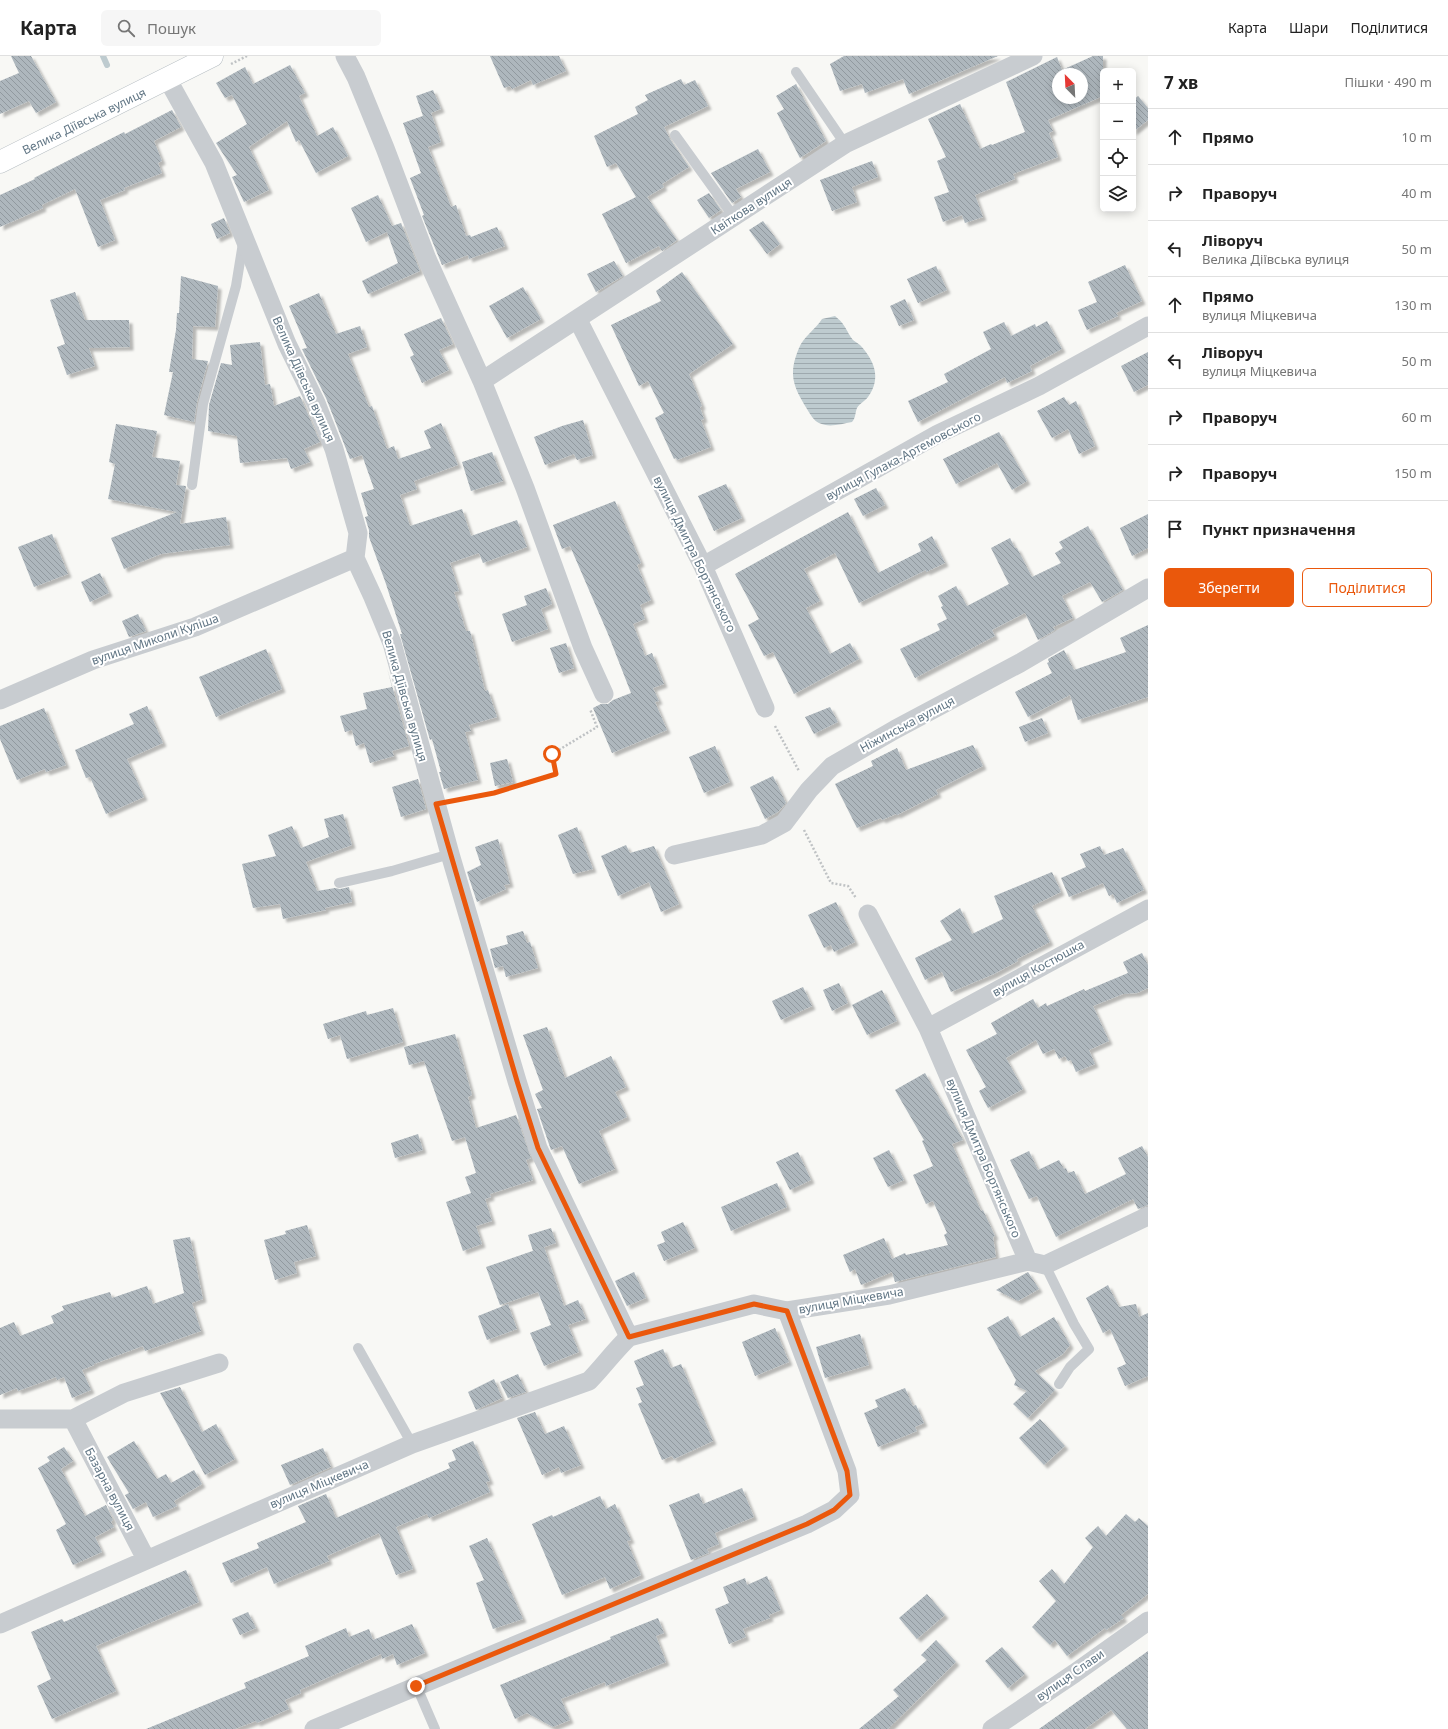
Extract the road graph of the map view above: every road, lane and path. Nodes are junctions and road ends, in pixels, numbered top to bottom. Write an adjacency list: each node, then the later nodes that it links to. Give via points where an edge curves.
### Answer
1 (212, 56): 5 (street, Велика Діївська вулиця)
2 (345, 56): 13 (street, via 385,148 427,259)
3 (1033, 56): 7 (street, Квіткова вулиця)
4 (796, 72): 7 (lane)
5 (168, 80): 8 (street, Велика Діївська вулиця); 10 (street, Велика Діївська вулиця, via 214,163)
6 (675, 135): 9 (lane)
7 (845, 144): 9 (street, Квіткова вулиця)
8 (0, 162)
9 (734, 217): 11 (street, Квіткова вулиця)
10 (244, 235): 14 (lane, via 236,286 203,404); 15 (street, Велика Діївська вулиця, via 287,344 316,403 334,449 358,533)
11 (578, 320): 13 (street, Квіткова вулиця); 16 (street, вулиця Дмитра Бортянського)
12 (1148, 326): 16 (street, вулиця Гулака-Артемовського, via 1039,386 938,434)
13 (482, 381): 18 (street, via 525,488 583,648)
14 (192, 485)
15 (355, 558): 19 (street, вулиця Миколи Куліша, via 195,628 93,660); 22 (street, Велика Діївська вулиця, via 392,643)
16 (703, 566): 20 (street, вулиця Дмитра Бортянського)
17 (1148, 588): 21 (street, Ніжинська вулиця, via 1020,663 832,766)
18 (604, 694): 22 (path, via 589,706 597,727 552,754 556,774 494,793)
19 (0, 700)
20 (765, 708): 21 (path)
21 (809, 790): 25 (street, Ніжинська вулиця, via 784,823 762,835)
22 (436, 804): 24 (street, Велика Діївська вулиця)
23 (805, 832): 27 (path, via 831,884)
24 (450, 854): 26 (lane); 34 (street, Велика Діївська вулиця, via 538,1148)
25 (674, 855)
26 (339, 883)
27 (848, 886)
28 (1148, 909): 30 (street, вулиця Костюшка)
29 (868, 914): 30 (street, вулиця Дмитра Бортянського)
30 (928, 1028): 32 (street, вулиця Дмитра Бортянського)
31 (1148, 1216): 32 (street, вулиця Міцкевича)
32 (1036, 1263): 33 (street, вулиця Міцкевича, via 889,1296); 37 (lane, вулиця Дмитра Бортянського, via 1089,1349 1070,1367)
33 (787, 1311): 34 (street, вулиця Міцкевича, via 754,1304); 44 (street, via 847,1471 850,1495 834,1510 807,1524)
34 (629, 1337): 40 (street, вулиця Міцкевича, via 589,1381)
35 (358, 1348): 40 (lane)
36 (219, 1363): 39 (street, via 124,1393)
37 (1059, 1384)
38 (0, 1419): 39 (street)
39 (73, 1419): 41 (street, Базарна вулиця)
40 (412, 1444): 41 (street, вулиця Міцкевича)
41 (146, 1559): 43 (street, вулиця Міцкевича)
42 (1148, 1621): 47 (street, вулиця Слави)
43 (0, 1624)
44 (416, 1686): 45 (street); 46 (lane)
45 (314, 1729)
46 (435, 1729)
47 (992, 1729)

